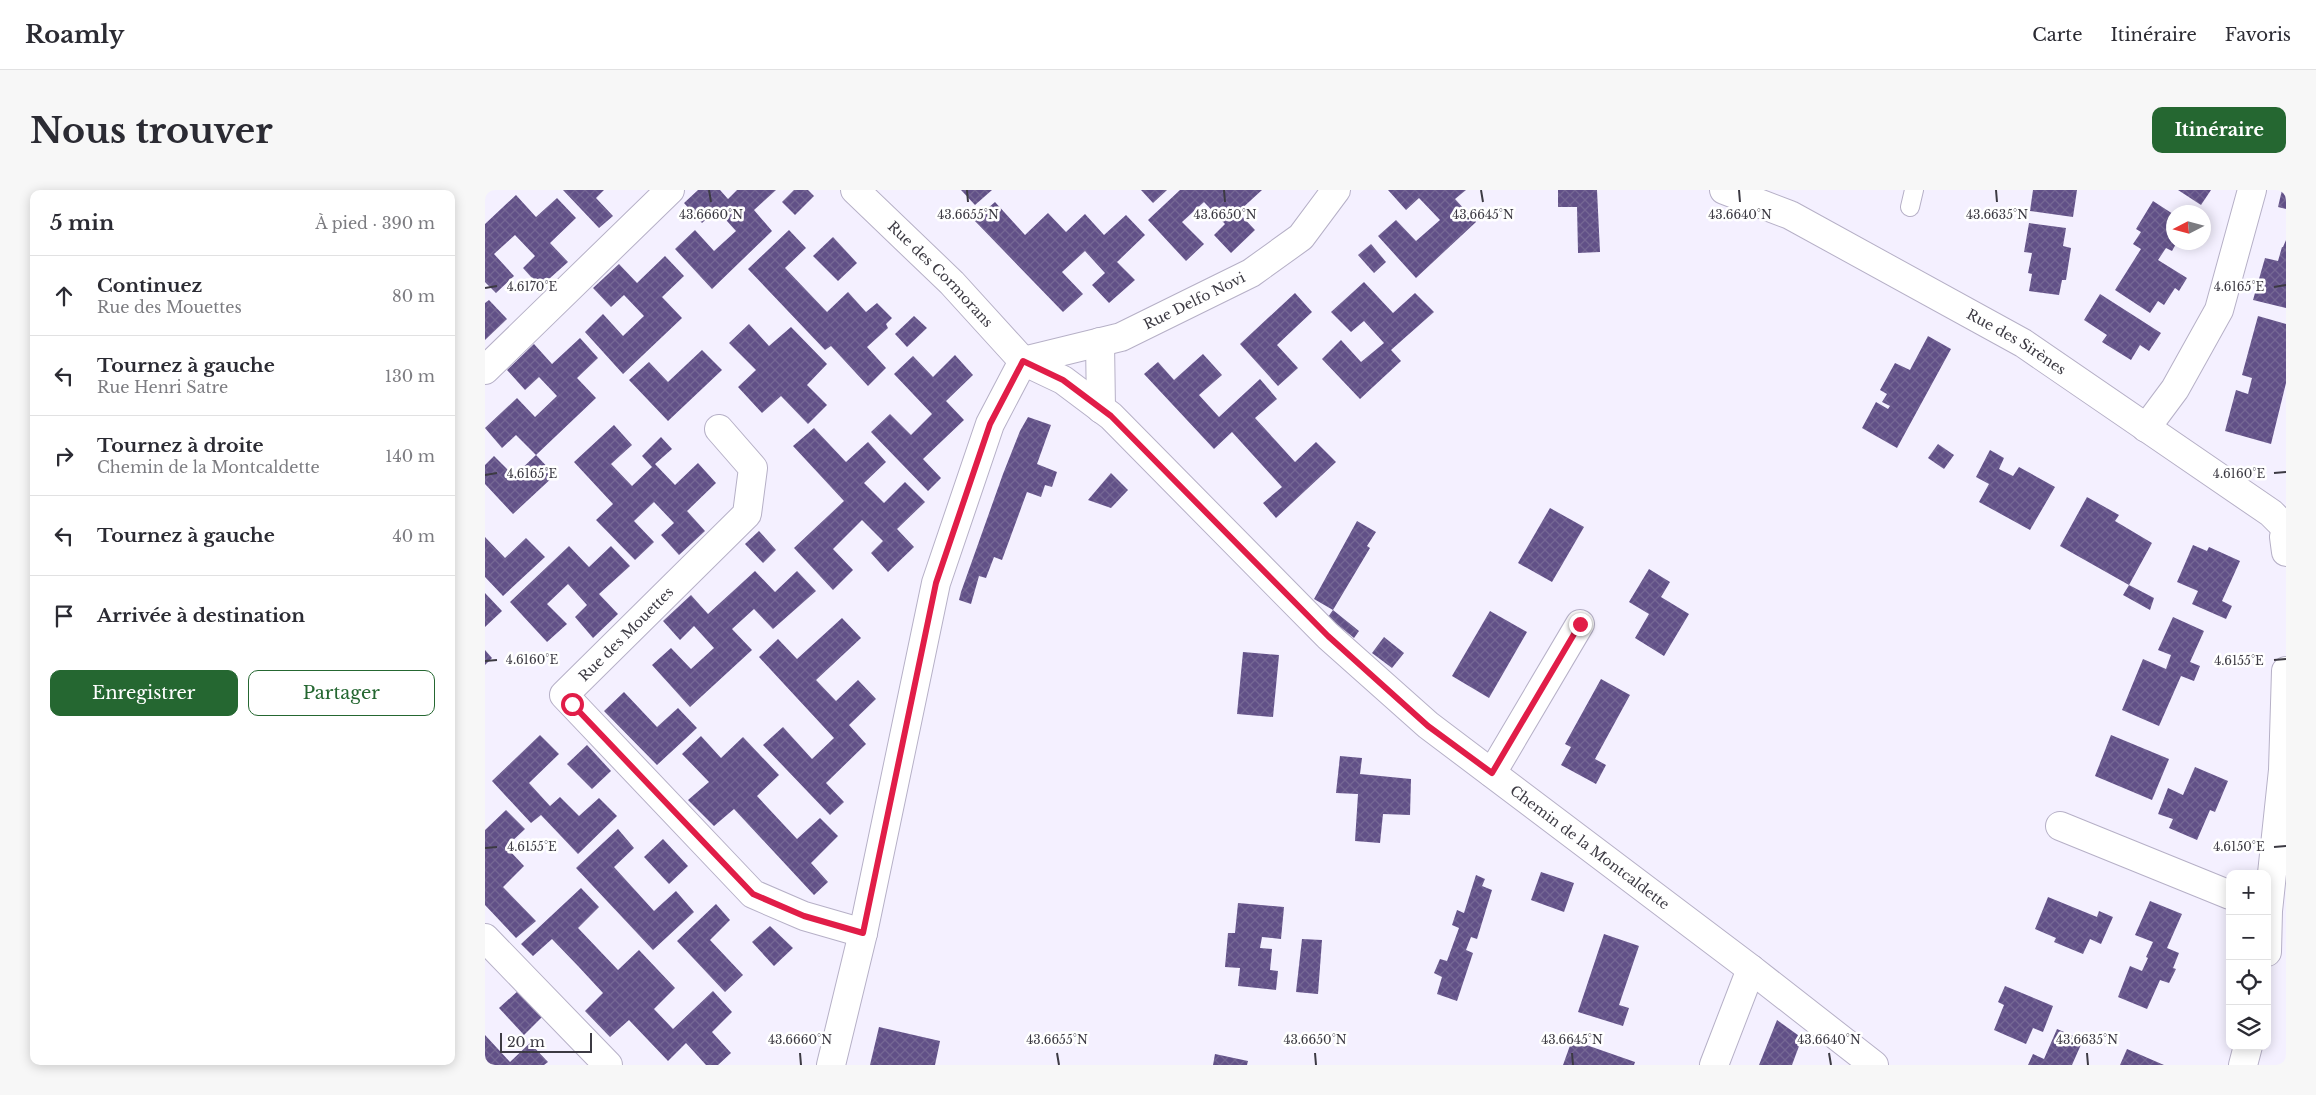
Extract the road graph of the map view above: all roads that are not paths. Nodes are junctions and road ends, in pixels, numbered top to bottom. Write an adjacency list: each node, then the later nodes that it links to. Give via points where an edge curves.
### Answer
1 (670, 190): 10 (street)
2 (855, 190): 9 (street, Rue des Cormorans, via 952,283)
3 (1336, 190): 8 (street, Rue Delfo Novi, via 1301,237 1251,273 1121,337)
4 (1724, 190): 12 (street, Rue des Sirènes, via 1790,215 2023,343)
5 (1914, 190): 7 (lane)
6 (2252, 190): 12 (street, via 2219,310 2175,389)
7 (1910, 208)
8 (1100, 342): 9 (street, Rue Delfo Novi); 11 (street)
9 (1023, 361): 11 (street, Chemin de la Montcaldette, via 1063,380); 22 (street, via 990,424 936,583)
10 (485, 370)
11 (1101, 409): 18 (street, Chemin de la Montcaldette, via 1328,636 1428,726)
12 (2146, 428): 14 (street, Rue des Sirènes, via 2271,513)
13 (719, 429): 22 (street, Rue des Mouettes, via 753,468 747,514 564,695 753,894 804,916)
14 (2286, 530): 15 (street)
15 (2286, 552)
16 (1580, 624): 18 (street)
17 (2286, 671): 20 (street, via 2283,770)
18 (1492, 773): 24 (street, Chemin de la Montcaldette)
19 (2060, 826): 21 (street)
20 (2271, 882)
21 (2226, 893)
22 (863, 933): 27 (street)
23 (485, 938): 26 (street)
24 (1751, 969): 28 (street); 29 (street, Chemin de la Montcaldette)
25 (2247, 1050): 30 (street)
26 (608, 1065)
27 (831, 1065)
28 (1714, 1065)
29 (1873, 1065)
30 (2243, 1065)

